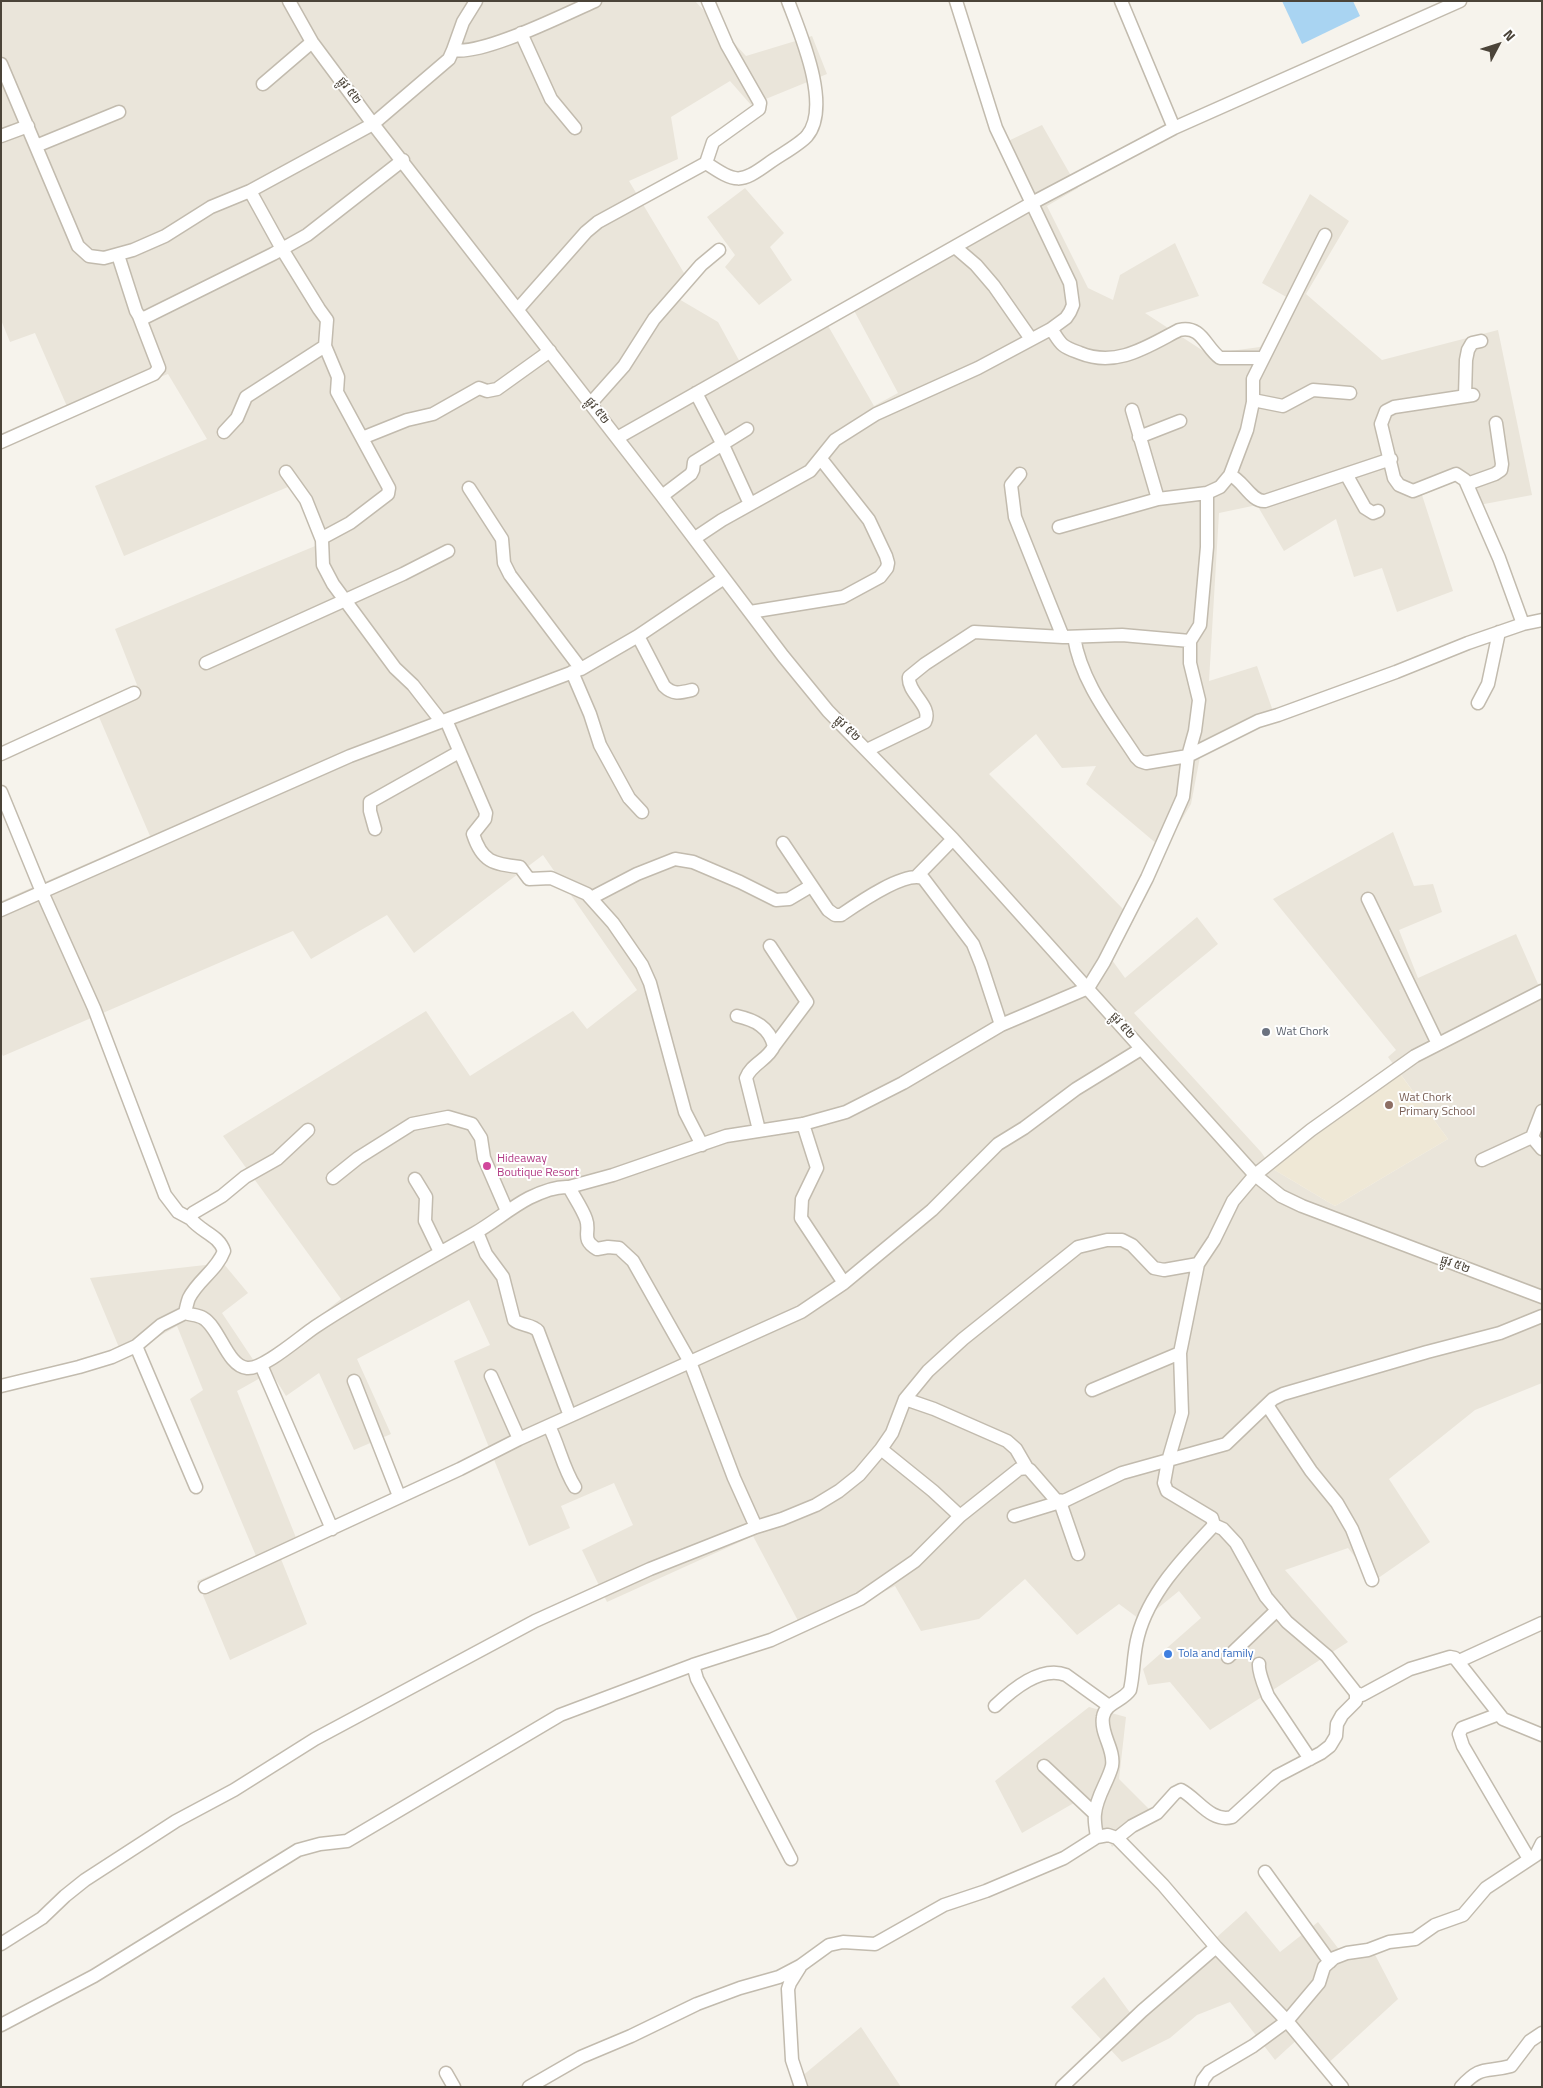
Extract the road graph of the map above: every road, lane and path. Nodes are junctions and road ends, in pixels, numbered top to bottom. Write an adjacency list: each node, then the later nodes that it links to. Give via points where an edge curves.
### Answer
1 (289, 1): 10 (street, ផ្លូវ ៥២)
2 (476, 1): 11 (street, via 463,22)
3 (595, 1): 9 (street)
4 (708, 1): 22 (street, via 727,45 760,103 759,108 713,142)
5 (788, 1): 22 (street, via 809,58 816,89 812,124 806,136 743,179 725,176)
6 (956, 1): 24 (street, via 996,128)
7 (1121, 1): 18 (street)
8 (1460, 1): 18 (street)
9 (521, 33): 11 (street, via 480,48 463,52); 17 (street, via 551,100)
10 (312, 42): 13 (street); 15 (street, ផ្លូវ ៥២)
11 (453, 50): 15 (street, via 449,60)
12 (1, 64): 16 (street)
13 (263, 84)
14 (119, 112): 20 (street)
15 (373, 124): 21 (street, ផ្លូវ ៥២); 23 (street)
16 (28, 126): 19 (street); 20 (street)
17 (575, 128)
18 (1174, 128): 24 (street)
19 (1, 136)
20 (36, 146): 29 (street, via 78,246 97,258)
21 (403, 160): 27 (street, via 307,235); 30 (street, ផ្លូវ ៥២)
22 (706, 163): 30 (street, via 598,222)
23 (250, 191): 27 (street); 29 (street, via 211,207 165,236)
24 (1032, 202): 26 (street); 32 (street, via 1072,292 1070,312)
25 (1325, 235): 37 (street)
26 (954, 247): 33 (street, via 994,286); 39 (street)
27 (282, 249): 31 (street, via 144,318); 35 (street, via 326,316)
28 (719, 250): 41 (street, via 701,265 654,319 624,366)
29 (118, 255): 31 (street)
30 (518, 309): 36 (street, ផ្លូវ ៥២)
31 (139, 316): 50 (street, via 159,368 154,374)
32 (1051, 329): 33 (street); 37 (street, via 1070,349 1108,360 1129,356 1187,328 1196,331 1220,358)
33 (1030, 339): 52 (street, via 978,368 876,414 835,440)
34 (1481, 341): 53 (street, via 1472,343 1468,350 1469,396 1394,407 1386,411 1381,424)
35 (325, 346): 46 (street, via 246,397 237,418); 48 (street, via 338,376 337,392)
36 (550, 350): 41 (street, ផ្លូវ ៥២); 48 (street, via 497,390 479,388 433,414 407,420)
37 (1262, 358): 40 (street, via 1253,378)
38 (1350, 393): 40 (street, via 1313,390 1283,406)
39 (696, 394): 49 (street); 51 (street)
40 (1252, 400): 57 (street, via 1247,430)
41 (591, 403): 49 (street, ផ្លូវ ៥២)
42 (1132, 410): 47 (street)
43 (1180, 422): 47 (street)
44 (1496, 423): 58 (street, via 1502,470)
45 (747, 430): 51 (street)
46 (224, 432)
47 (1139, 437): 62 (street)
48 (362, 438): 67 (street, via 389,488 388,494)
49 (617, 438): 61 (street, ផ្លូវ ៥២)
50 (1, 442)
51 (722, 443): 61 (street, via 694,462 691,474); 63 (street)
52 (821, 459): 63 (street, via 810,471); 71 (street, via 869,520 886,556 887,568 880,577 843,596)
53 (1390, 459): 56 (street); 58 (street, via 1394,478 1405,489 1412,491 1456,474)
54 (286, 472): 67 (street, via 305,498)
55 (1020, 474): 76 (street, via 1011,485 1015,517)
56 (1346, 474): 57 (street, via 1260,501); 64 (street, via 1365,508 1373,513)
57 (1230, 475): 60 (street, via 1220,487)
58 (1467, 484): 73 (street)
59 (469, 488): 79 (street, via 502,539 504,563 510,575)
60 (1207, 493): 62 (street); 77 (street, via 1207,547 1200,625)
61 (662, 496): 66 (street, ផ្លូវ ៥២)
62 (1158, 499): 65 (street)
63 (750, 504): 66 (street)
64 (1378, 510)
65 (1059, 528)
66 (695, 538): 69 (street, ផ្លូវ ៥២)
67 (322, 540): 70 (street, via 323,565)
68 (448, 551): 70 (street)
69 (724, 578): 71 (street, ផ្លូវ ៥២); 75 (street)
70 (346, 599): 78 (street); 83 (street, via 395,668)
71 (750, 612): 84 (street, ផ្លូវ ៥២, via 828,710)
72 (1542, 620): 73 (street)
73 (1523, 624): 74 (street)
74 (1499, 632): 82 (street, via 1488,684); 87 (street, via 1258,721)
75 (638, 636): 79 (street); 80 (street, via 664,686 676,694)
76 (1068, 637): 77 (street, via 1122,635); 84 (street, via 981,632 968,636 910,677 910,685 926,710 925,722); 87 (street, via 1091,686 1140,761 1146,763)
77 (1190, 641): 87 (street, via 1190,663 1199,700)
78 (206, 663)
79 (577, 670): 83 (street); 89 (street, via 600,744 629,798)
80 (692, 690)
81 (134, 693): 86 (street)
82 (1478, 703)
83 (443, 720): 85 (street); 95 (street, via 350,756)
84 (867, 750): 91 (street, ផ្លូវ ៥២)
85 (459, 752): 90 (street, via 370,802); 96 (street, via 486,813 473,834 484,856 494,864 520,868 529,879 551,878)
86 (1, 754)
87 (1188, 756): 100 (street, via 1183,797 1147,878)
88 (1, 792): 95 (street)
89 (642, 812)
90 (375, 830)
91 (953, 839): 93 (street); 100 (street, ផ្លូវ ៥២)
92 (782, 844): 94 (street)
93 (917, 876): 94 (street, via 871,896 841,915 831,914); 103 (street, via 928,882 973,944)
94 (812, 886): 96 (street, via 789,899 776,900 693,862 675,859)
95 (42, 892): 98 (street); 120 (street, via 94,1008 165,1196 178,1212)
96 (591, 898): 112 (street, via 612,922 646,974 685,1112)
97 (1368, 899): 104 (street)
98 (1, 910)
99 (770, 946): 105 (street, via 807,1002)
100 (1088, 988): 103 (street); 106 (street, ផ្លូវ ៥២)
101 (1542, 991): 104 (street)
102 (737, 1016): 105 (street, via 766,1029)
103 (1001, 1025): 108 (street, via 903,1084 854,1108)
104 (1438, 1044): 115 (street, via 1415,1056 1310,1130)
105 (774, 1046): 110 (street, via 746,1078)
106 (1142, 1049): 115 (street, ផ្លូវ ៥២); 124 (street, via 1076,1089 998,1144 932,1210)
107 (1542, 1111): 111 (street)
108 (803, 1124): 110 (street); 124 (street, via 817,1168 802,1199 801,1218)
109 (308, 1130): 120 (street, via 284,1155 245,1176 222,1196 193,1213)
110 (759, 1130): 112 (street, via 726,1136)
111 (1532, 1137): 113 (street); 114 (street)
112 (702, 1145): 118 (street)
113 (1542, 1149)
114 (1482, 1160)
115 (1255, 1175): 123 (street, via 1233,1201); 125 (street, ផ្លូវ ៥២, via 1281,1196 1302,1206)
116 (333, 1178): 119 (street, via 412,1124 448,1117 472,1124 481,1138 484,1158)
117 (415, 1179): 122 (street, via 426,1197 425,1221)
118 (569, 1187): 119 (street, via 542,1192); 130 (street, via 585,1217 586,1237 590,1245 596,1250 619,1248 634,1261)
119 (507, 1212): 121 (street)
120 (191, 1219): 126 (street, via 213,1236 224,1251 221,1261 188,1299)
121 (477, 1232): 122 (street); 138 (street, via 486,1254 502,1277 514,1320 538,1331)
122 (440, 1252): 131 (street, via 336,1313)
123 (1198, 1264): 129 (street); 136 (street, via 1164,1270 1154,1268 1132,1245 1122,1240 1083,1245 963,1339 928,1370)
124 (844, 1283): 130 (street, via 801,1312)
125 (1542, 1297)
126 (185, 1314): 128 (street, via 161,1325); 131 (street, via 204,1319 211,1325 241,1366)
127 (1542, 1316): 137 (street, via 1500,1333 1304,1387 1277,1397)
128 (136, 1346): 134 (street, via 79,1368); 144 (street)
129 (1180, 1354): 135 (street); 142 (street, via 1182,1413)
130 (690, 1362): 138 (street); 151 (street)
131 (261, 1365): 152 (street)
132 (491, 1376): 140 (street)
133 (354, 1381): 146 (street)
134 (1, 1386)
135 (1092, 1390)
136 (905, 1400): 141 (street, via 892,1433); 143 (street, via 934,1409 1006,1441)
137 (1267, 1405): 142 (street, via 1226,1444); 154 (street, via 1311,1471 1337,1503 1352,1529)
138 (570, 1416): 139 (street)
139 (549, 1426): 140 (street); 145 (street)
140 (519, 1439): 146 (street)
141 (881, 1449): 148 (street); 151 (street, via 859,1475 839,1491 782,1520)
142 (1168, 1461): 147 (street, via 1122,1473); 150 (street, via 1165,1488 1212,1518)
143 (1027, 1468): 147 (street); 148 (street, via 1017,1471)
144 (196, 1487)
145 (575, 1487)
146 (399, 1496): 152 (street)
147 (1060, 1502): 149 (street); 153 (street)
148 (960, 1516): 161 (street, via 915,1561 860,1599 771,1640)
149 (1014, 1516)
150 (1214, 1525): 156 (street, via 1223,1529 1236,1543 1259,1587); 164 (street, via 1172,1573 1152,1602 1138,1636 1130,1690)
151 (756, 1527): 176 (street, via 650,1569 535,1621 315,1739 234,1790 176,1821 85,1880 42,1918)
152 (332, 1528): 155 (street)
153 (1078, 1554)
154 (1372, 1580)
155 (205, 1587)
156 (1277, 1610): 158 (street); 162 (street, via 1327,1656)
157 (1541, 1625): 159 (street)
158 (1228, 1657)
159 (1459, 1661): 162 (street, via 1450,1658 1421,1665 1362,1696); 165 (street)
160 (1259, 1664): 167 (street, via 1268,1696)
161 (693, 1665): 173 (street, via 697,1679); 181 (street, via 560,1715 347,1841 298,1850 94,1976)
162 (1356, 1694): 167 (street, via 1356,1701 1337,1724 1336,1736 1330,1746)
163 (995, 1706): 164 (street, via 1031,1680 1059,1672)
164 (1109, 1706): 169 (street, via 1103,1717 1112,1766)
165 (1499, 1714): 166 (street, via 1503,1719); 174 (street, via 1462,1728 1459,1734)
166 (1542, 1735)
167 (1310, 1759): 171 (street, via 1277,1776 1232,1817 1225,1819 1214,1815 1180,1790 1157,1812)
168 (1044, 1766): 169 (street)
169 (1095, 1814): 170 (street)
170 (1097, 1837): 171 (street, via 1108,1835); 179 (street, via 1064,1858 944,1905 875,1944 843,1942 829,1945)
171 (1118, 1838): 177 (street)
172 (1542, 1843): 174 (street)
173 (791, 1859)
174 (1530, 1859): 178 (street, via 1486,1888 1463,1914 1435,1925 1415,1939 1347,1953)
175 (1265, 1872): 178 (street)
176 (1, 1944)
177 (1216, 1947): 180 (street); 187 (street, via 1142,2010)
178 (1330, 1962): 180 (street, via 1324,1967 1319,1983)
179 (800, 1966): 185 (street, via 779,1977 697,2004 581,2058); 186 (street, via 788,1989 792,2060)
180 (1287, 2021): 188 (street, via 1209,2072); 189 (street)
181 (1, 2025)
182 (1542, 2033): 190 (street, via 1530,2041 1510,2066 1486,2069)
183 (446, 2073): 184 (street)
184 (454, 2087)
185 (529, 2087)
186 (802, 2087)
187 (1062, 2087)
188 (1201, 2087)
189 (1342, 2087)
190 (1461, 2087)

